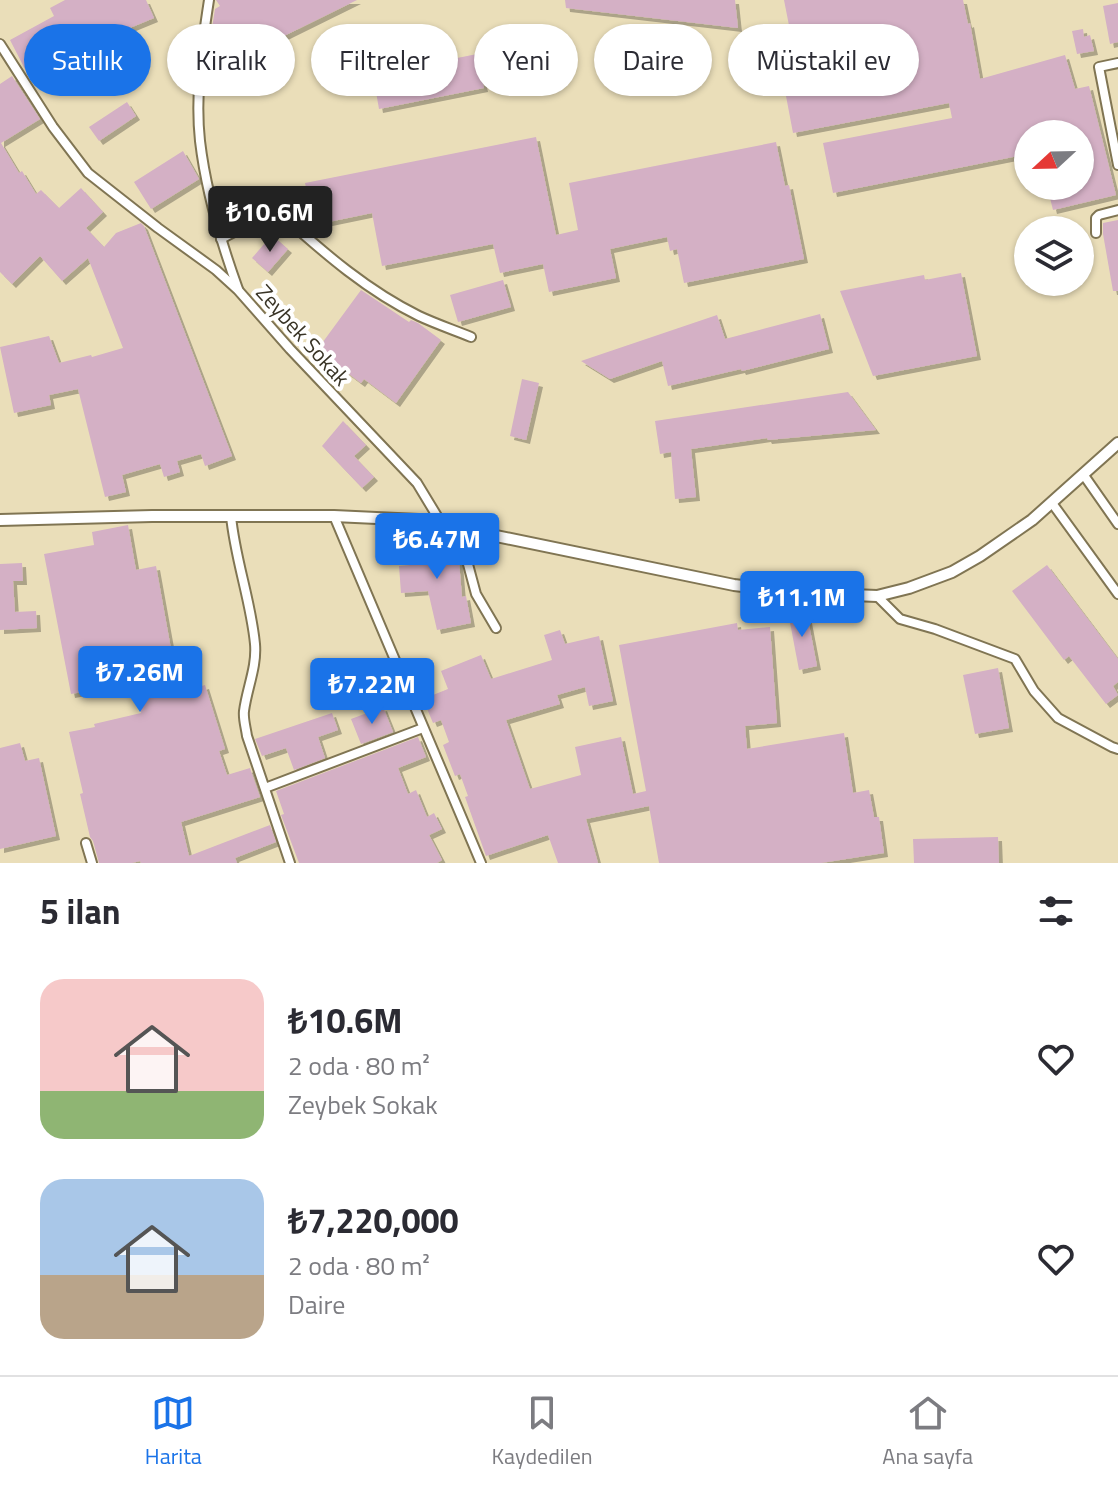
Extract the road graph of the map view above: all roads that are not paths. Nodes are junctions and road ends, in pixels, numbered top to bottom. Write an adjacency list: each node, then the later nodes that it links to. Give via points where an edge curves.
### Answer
1 (209, 0): 7 (street, via 198,101 200,141)
2 (0, 44): 8 (street, Zeybek Sokak, via 88,173)
3 (1118, 63): 4 (street, via 1099,67)
4 (1118, 165)
5 (1118, 210): 6 (street, via 1096,218)
6 (1096, 233)
7 (221, 239): 8 (street); 9 (street, via 283,216 332,261 379,293)
8 (238, 290): 16 (street, Zeybek Sokak, via 417,483)
9 (471, 337)
10 (1118, 443): 11 (street)
11 (1083, 474): 12 (street); 17 (street)
12 (1052, 503): 19 (street); 20 (street, via 952,572)
13 (231, 516): 14 (street); 15 (street); 24 (street, via 255,644 244,714)
14 (334, 516): 16 (street); 22 (street)
15 (0, 520)
16 (440, 521): 18 (street)
17 (1118, 524)
18 (462, 529): 20 (street, via 734,585); 21 (street, via 476,594)
19 (1118, 594)
20 (877, 596): 23 (street, via 900,619 1015,659 1058,718)
21 (496, 628)
22 (423, 728): 24 (street); 28 (street)
23 (1118, 749)
24 (265, 788): 27 (street)
25 (86, 843): 26 (street)
26 (92, 863)
27 (290, 863)
28 (481, 863)

